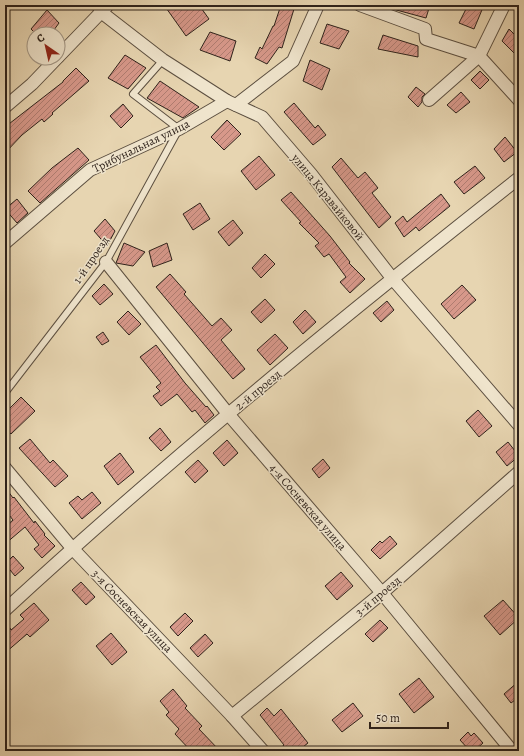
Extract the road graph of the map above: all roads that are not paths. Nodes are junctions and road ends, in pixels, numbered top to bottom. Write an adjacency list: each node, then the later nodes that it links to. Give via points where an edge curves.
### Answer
1 (318, 5): 11 (street, Трибунальная улица, via 293,61)
2 (360, 5): 6 (street, via 425,29 426,39)
3 (504, 5): 6 (street)
4 (102, 7): 5 (street); 7 (street, улица Каравайковой)
5 (66, 47)
6 (479, 56): 9 (street); 10 (street)
7 (163, 60): 11 (street, улица Каравайковой); 13 (lane, via 133,94)
8 (49, 66): 12 (street)
9 (429, 100)
10 (519, 100)
11 (232, 103): 13 (street, Трибунальная улица); 17 (street, улица Каравайковой, via 262,117 311,174)
12 (5, 107)
13 (179, 129): 15 (street, Трибунальная улица, via 90,170); 16 (lane, 1-й проезд)
14 (519, 178): 17 (street, 2-й проезд)
15 (5, 243)
16 (106, 262): 18 (lane, 1-й проезд); 19 (street, 4-я Сосневская улица)
17 (392, 278): 19 (street, 2-й проезд); 20 (street, улица Каравайковой)
18 (5, 393)
19 (228, 415): 23 (street, 2-й проезд); 24 (street, 4-я Сосневская улица)
20 (519, 425)
21 (5, 468): 23 (street, 3-я Сосневская улица)
22 (519, 472): 24 (street, 3-й проезд)
23 (72, 548): 25 (street, 2-й проезд); 26 (street, 3-я Сосневская улица)
24 (382, 593): 26 (street, 3-й проезд); 28 (street, 4-я Сосневская улица)
25 (5, 610)
26 (232, 716): 27 (street, 3-я Сосневская улица)
27 (263, 751)
28 (512, 751)

